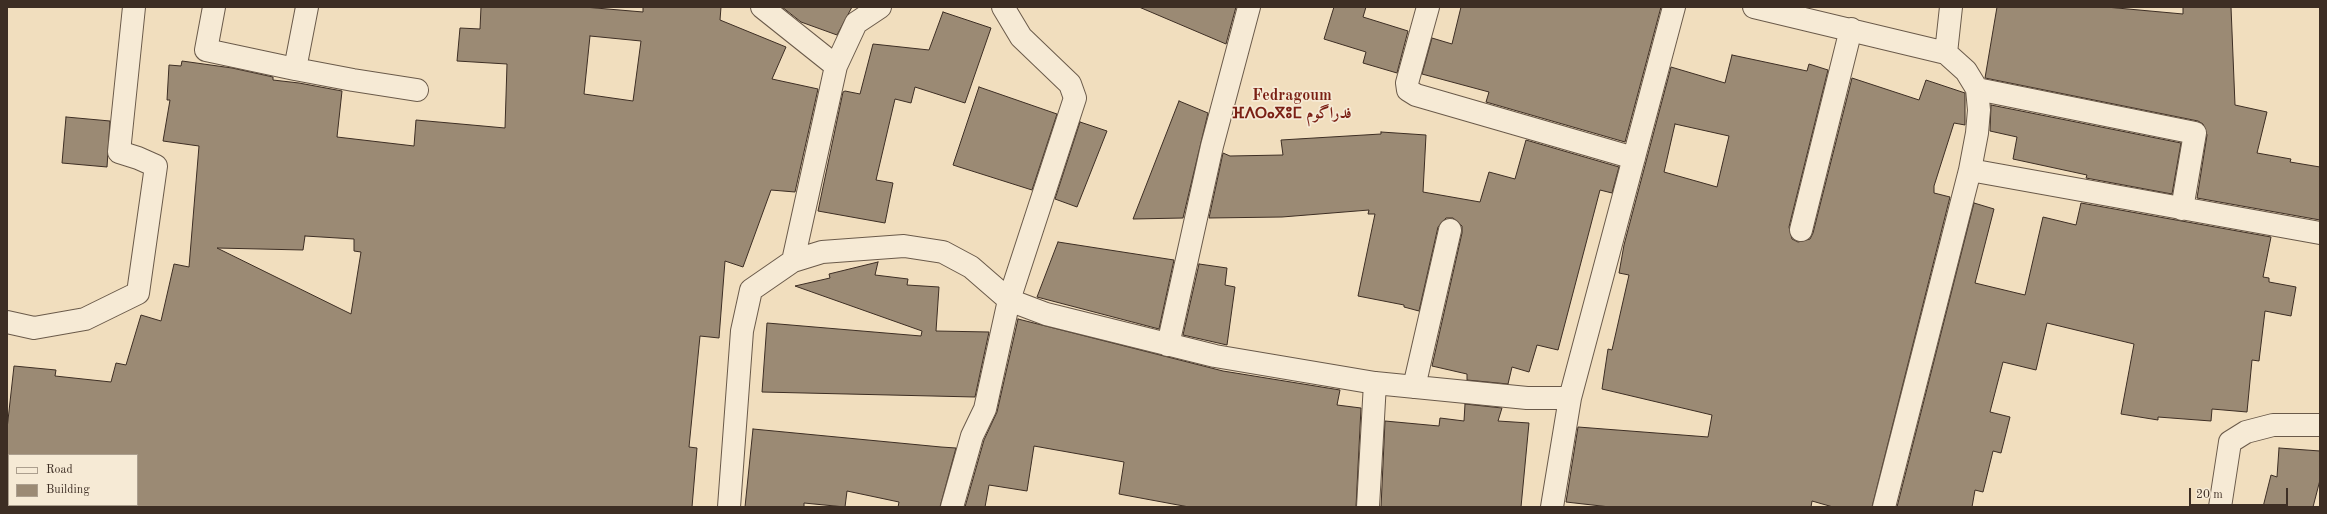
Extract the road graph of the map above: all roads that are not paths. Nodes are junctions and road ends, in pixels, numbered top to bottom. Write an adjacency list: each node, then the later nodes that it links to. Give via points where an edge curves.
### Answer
1 (134, 7): 26 (street, via 119,152 156,166 138,292 85,318 34,328)
2 (214, 7): 15 (street, via 206,50)
3 (307, 7): 15 (street)
4 (762, 7): 14 (street)
5 (880, 7): 14 (street, via 856,22)
6 (1003, 7): 25 (street, via 1021,37 1070,84 1075,98)
7 (1249, 7): 27 (street, via 1212,146)
8 (1428, 7): 18 (street, via 1407,83 1408,90 1416,95)
9 (1674, 7): 18 (street)
10 (1754, 7): 12 (street)
11 (1951, 7): 13 (street)
12 (1851, 29): 13 (street); 22 (street)
13 (1946, 53): 16 (street, via 1966,71)
14 (836, 66): 24 (street)
15 (295, 69): 17 (street)
16 (1977, 89): 19 (street, via 1979,110); 20 (street, via 2194,133)
17 (417, 90)
18 (1634, 158): 30 (street)
19 (1970, 170): 20 (street); 36 (street)
20 (2182, 209): 23 (street)
21 (1450, 230): 29 (street)
22 (1801, 230)
23 (2320, 233)
24 (793, 261): 25 (street, via 822,252 864,248 904,246 943,252 972,267); 32 (street, via 751,290 742,331)
25 (1009, 300): 27 (street, via 1046,314); 33 (street, via 985,409 972,436)
26 (7, 322)
27 (1168, 345): 28 (street, via 1215,356)
28 (1375, 383): 29 (street); 34 (street)
29 (1414, 387): 30 (street, via 1527,398)
30 (1570, 398): 35 (street)
31 (2320, 425): 37 (street, via 2273,425 2246,432 2230,442)
32 (729, 507)
33 (952, 507)
34 (1368, 507)
35 (1552, 507)
36 (1884, 507)
37 (2220, 507)

